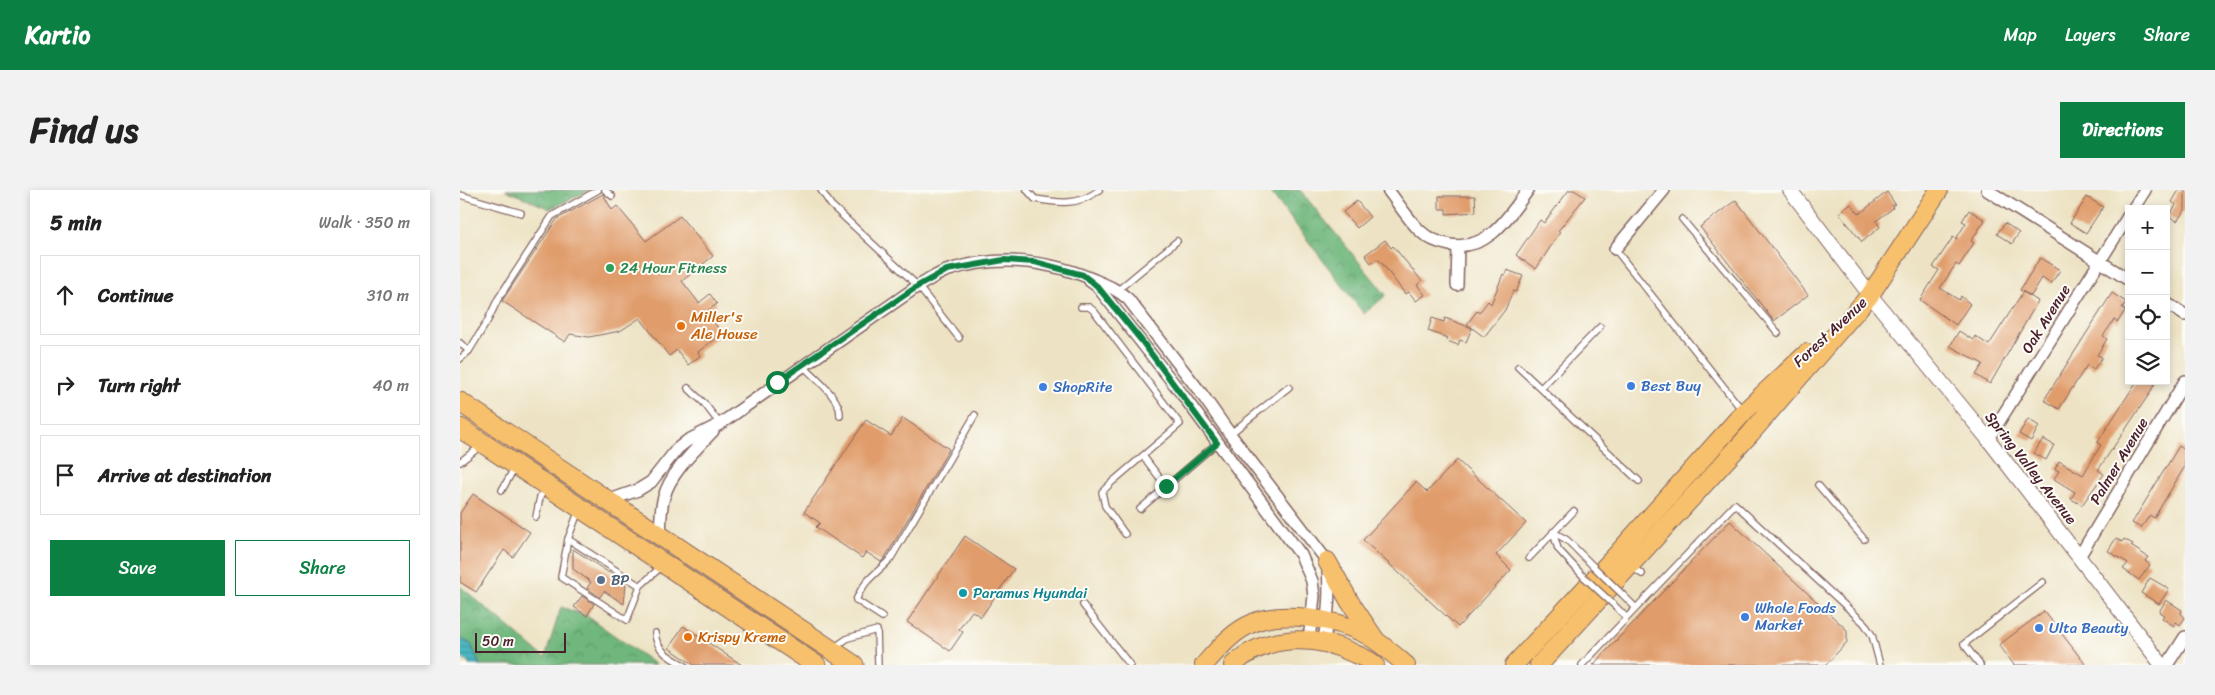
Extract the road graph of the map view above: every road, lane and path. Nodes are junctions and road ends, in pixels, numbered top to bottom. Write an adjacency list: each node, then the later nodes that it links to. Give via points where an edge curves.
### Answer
1 (598, 190): 36 (lane, via 552,216 498,299)
2 (605, 190): 14 (lane)
3 (821, 190): 26 (lane, via 831,205)
4 (1027, 190): 5 (lane, via 1035,199 1064,203 1077,202)
5 (1099, 190)
6 (1388, 190): 20 (street, via 1419,230 1441,244)
7 (1528, 190): 20 (street, via 1494,233 1482,241)
8 (1664, 190): 21 (street)
9 (1790, 190): 28 (street, Spring Valley Avenue)
10 (1939, 190): 28 (main road)
11 (1987, 190): 22 (street)
12 (2144, 190): 15 (street)
13 (460, 195): 16 (lane)
14 (612, 196)
15 (2135, 205)
16 (521, 213)
17 (1682, 219): 33 (lane)
18 (2125, 221): 22 (street, Oak Avenue)
19 (1177, 241): 27 (lane)
20 (1458, 246): 25 (street)
21 (1615, 249): 45 (lane)
22 (2100, 261): 24 (street); 51 (street, Oak Avenue)
23 (1083, 275): 26 (street, via 1035,262 1004,260 947,270); 27 (street); 52 (street, via 1097,286 1141,340)
24 (2125, 277)
25 (1457, 285)
26 (918, 286): 34 (lane); 38 (street)
27 (1118, 290): 50 (street)
28 (1870, 295): 45 (main road, Forest Avenue); 51 (street, Spring Valley Avenue); 76 (main road, Forest Avenue, via 1751,434)
29 (2170, 306): 31 (street)
30 (1081, 307): 54 (lane, via 1094,311 1180,424)
31 (2185, 315)
32 (1600, 326): 43 (lane)
33 (1778, 333)
34 (959, 338)
35 (460, 343): 36 (lane)
36 (469, 351): 37 (lane)
37 (460, 359)
38 (802, 365): 47 (lane, via 838,404); 48 (street)
39 (1518, 367): 43 (lane)
40 (2185, 381): 72 (street, Palmer Avenue)
41 (1289, 387): 50 (lane)
42 (688, 388): 48 (lane)
43 (1541, 388): 57 (lane)
44 (460, 402): 62 (highway)
45 (1744, 412): 76 (main road, Forest Avenue)
46 (974, 415): 81 (lane, via 891,558 863,584 856,600)
47 (840, 416)
48 (720, 424): 62 (street, via 677,449 645,486); 69 (street, via 669,485 664,497)
49 (460, 428): 53 (highway)
50 (1230, 434): 74 (street)
51 (1988, 439): 72 (street, Spring Valley Avenue)
52 (1217, 443): 60 (lane); 83 (street, via 1301,555 1312,581)
53 (484, 444): 55 (lane); 56 (highway)
54 (1143, 456): 60 (lane); 68 (lane, via 1102,492 1104,506)
55 (460, 462)
56 (516, 466): 59 (highway); 61 (lane)
57 (1639, 481)
58 (1818, 485): 71 (lane)
59 (547, 486): 63 (highway); 66 (lane, via 540,497)
60 (1166, 486): 64 (lane)
61 (502, 490)
62 (607, 501): 69 (highway)
63 (580, 508): 70 (lane); 75 (highway)
64 (1140, 508)
65 (1574, 511): 67 (lane)
66 (536, 518)
67 (1553, 532): 73 (lane); 80 (lane, bridge, via 1567,540); 82 (lane, bridge, via 1558,549)
68 (1125, 534)
69 (660, 536): 88 (highway)
70 (568, 539): 78 (lane); 78 (lane, via 561,577 628,620)
71 (1864, 540)
72 (2079, 557): 103 (street, Spring Valley Avenue)
73 (1529, 558)
74 (1327, 561): 83 (street, via 1330,580); 87 (main road)
75 (664, 564): 78 (lane); 90 (highway)
76 (1629, 565): 98 (main road, Forest Avenue); 99 (main road, Forest Avenue)
77 (2043, 582): 102 (lane, via 1964,644)
78 (640, 586)
79 (1083, 605): 93 (lane)
80 (1635, 607): 82 (lane); 101 (lane, via 1735,504 1864,622 1872,635)
81 (882, 617)
82 (1626, 617): 100 (lane)
83 (1319, 620): 86 (street); 87 (main road, via 1364,633); 94 (main road, via 1281,617 1254,622 1225,641)
84 (655, 633): 89 (lane, via 655,643 662,651)
85 (2185, 637): 104 (street)
86 (1316, 640): 95 (main road, via 1272,643 1253,650); 96 (main road, via 1350,651)
87 (1378, 643): 97 (main road)
88 (831, 650): 91 (highway); 92 (lane, via 848,638 877,630)
89 (684, 665)
90 (816, 665)
91 (854, 665)
92 (878, 665)
93 (1130, 665)
94 (1204, 665)
95 (1233, 665)
96 (1375, 665)
97 (1406, 665)
98 (1514, 665)
99 (1539, 665)
100 (1582, 665)
101 (1880, 665)
102 (1980, 665)
103 (2162, 665)
104 (2167, 665)

